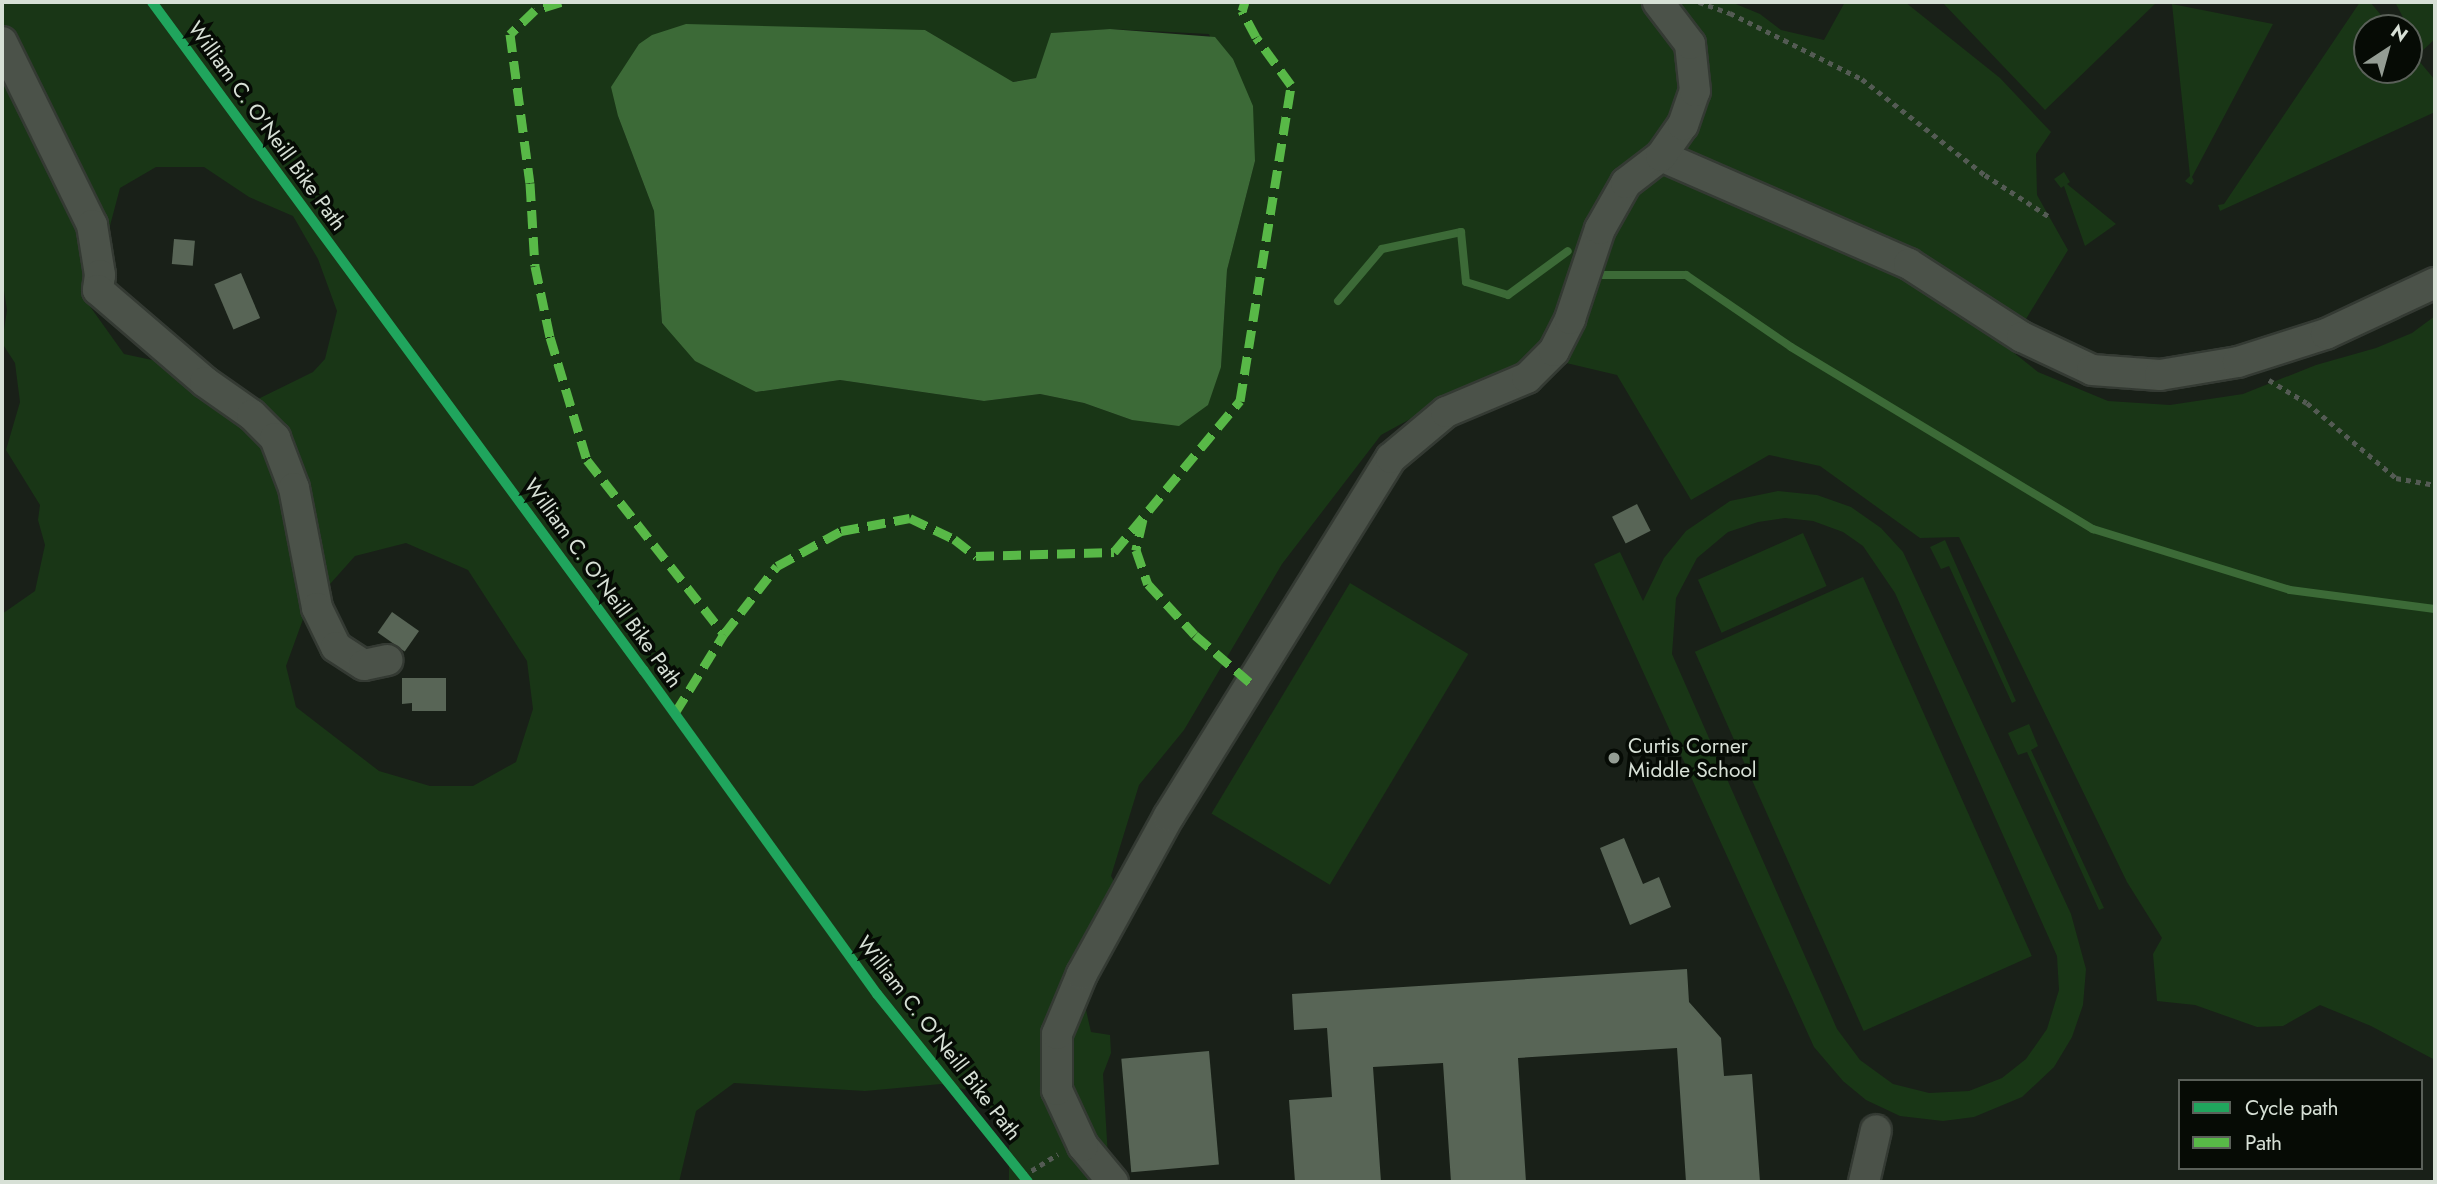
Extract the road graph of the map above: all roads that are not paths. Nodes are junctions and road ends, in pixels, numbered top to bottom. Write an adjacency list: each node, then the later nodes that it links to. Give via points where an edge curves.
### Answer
1 (1658, 2): 3 (lane, via 1689,44 1695,91 1683,125)
2 (2, 42): 5 (lane, via 92,225 98,290 275,438 294,488 317,608 337,647 364,665)
3 (1661, 156): 4 (lane, via 1909,264 2022,337 2092,370 2160,375 2238,362 2326,334); 7 (lane, via 1626,183 1600,229 1570,319 1554,351 1527,378 1446,412 1391,458 1169,816 1082,974 1057,1034 1057,1090 1080,1139)
4 (2435, 283)
5 (387, 660)
6 (1876, 1130): 8 (lane)
7 (1113, 1182)
8 (1864, 1182)

